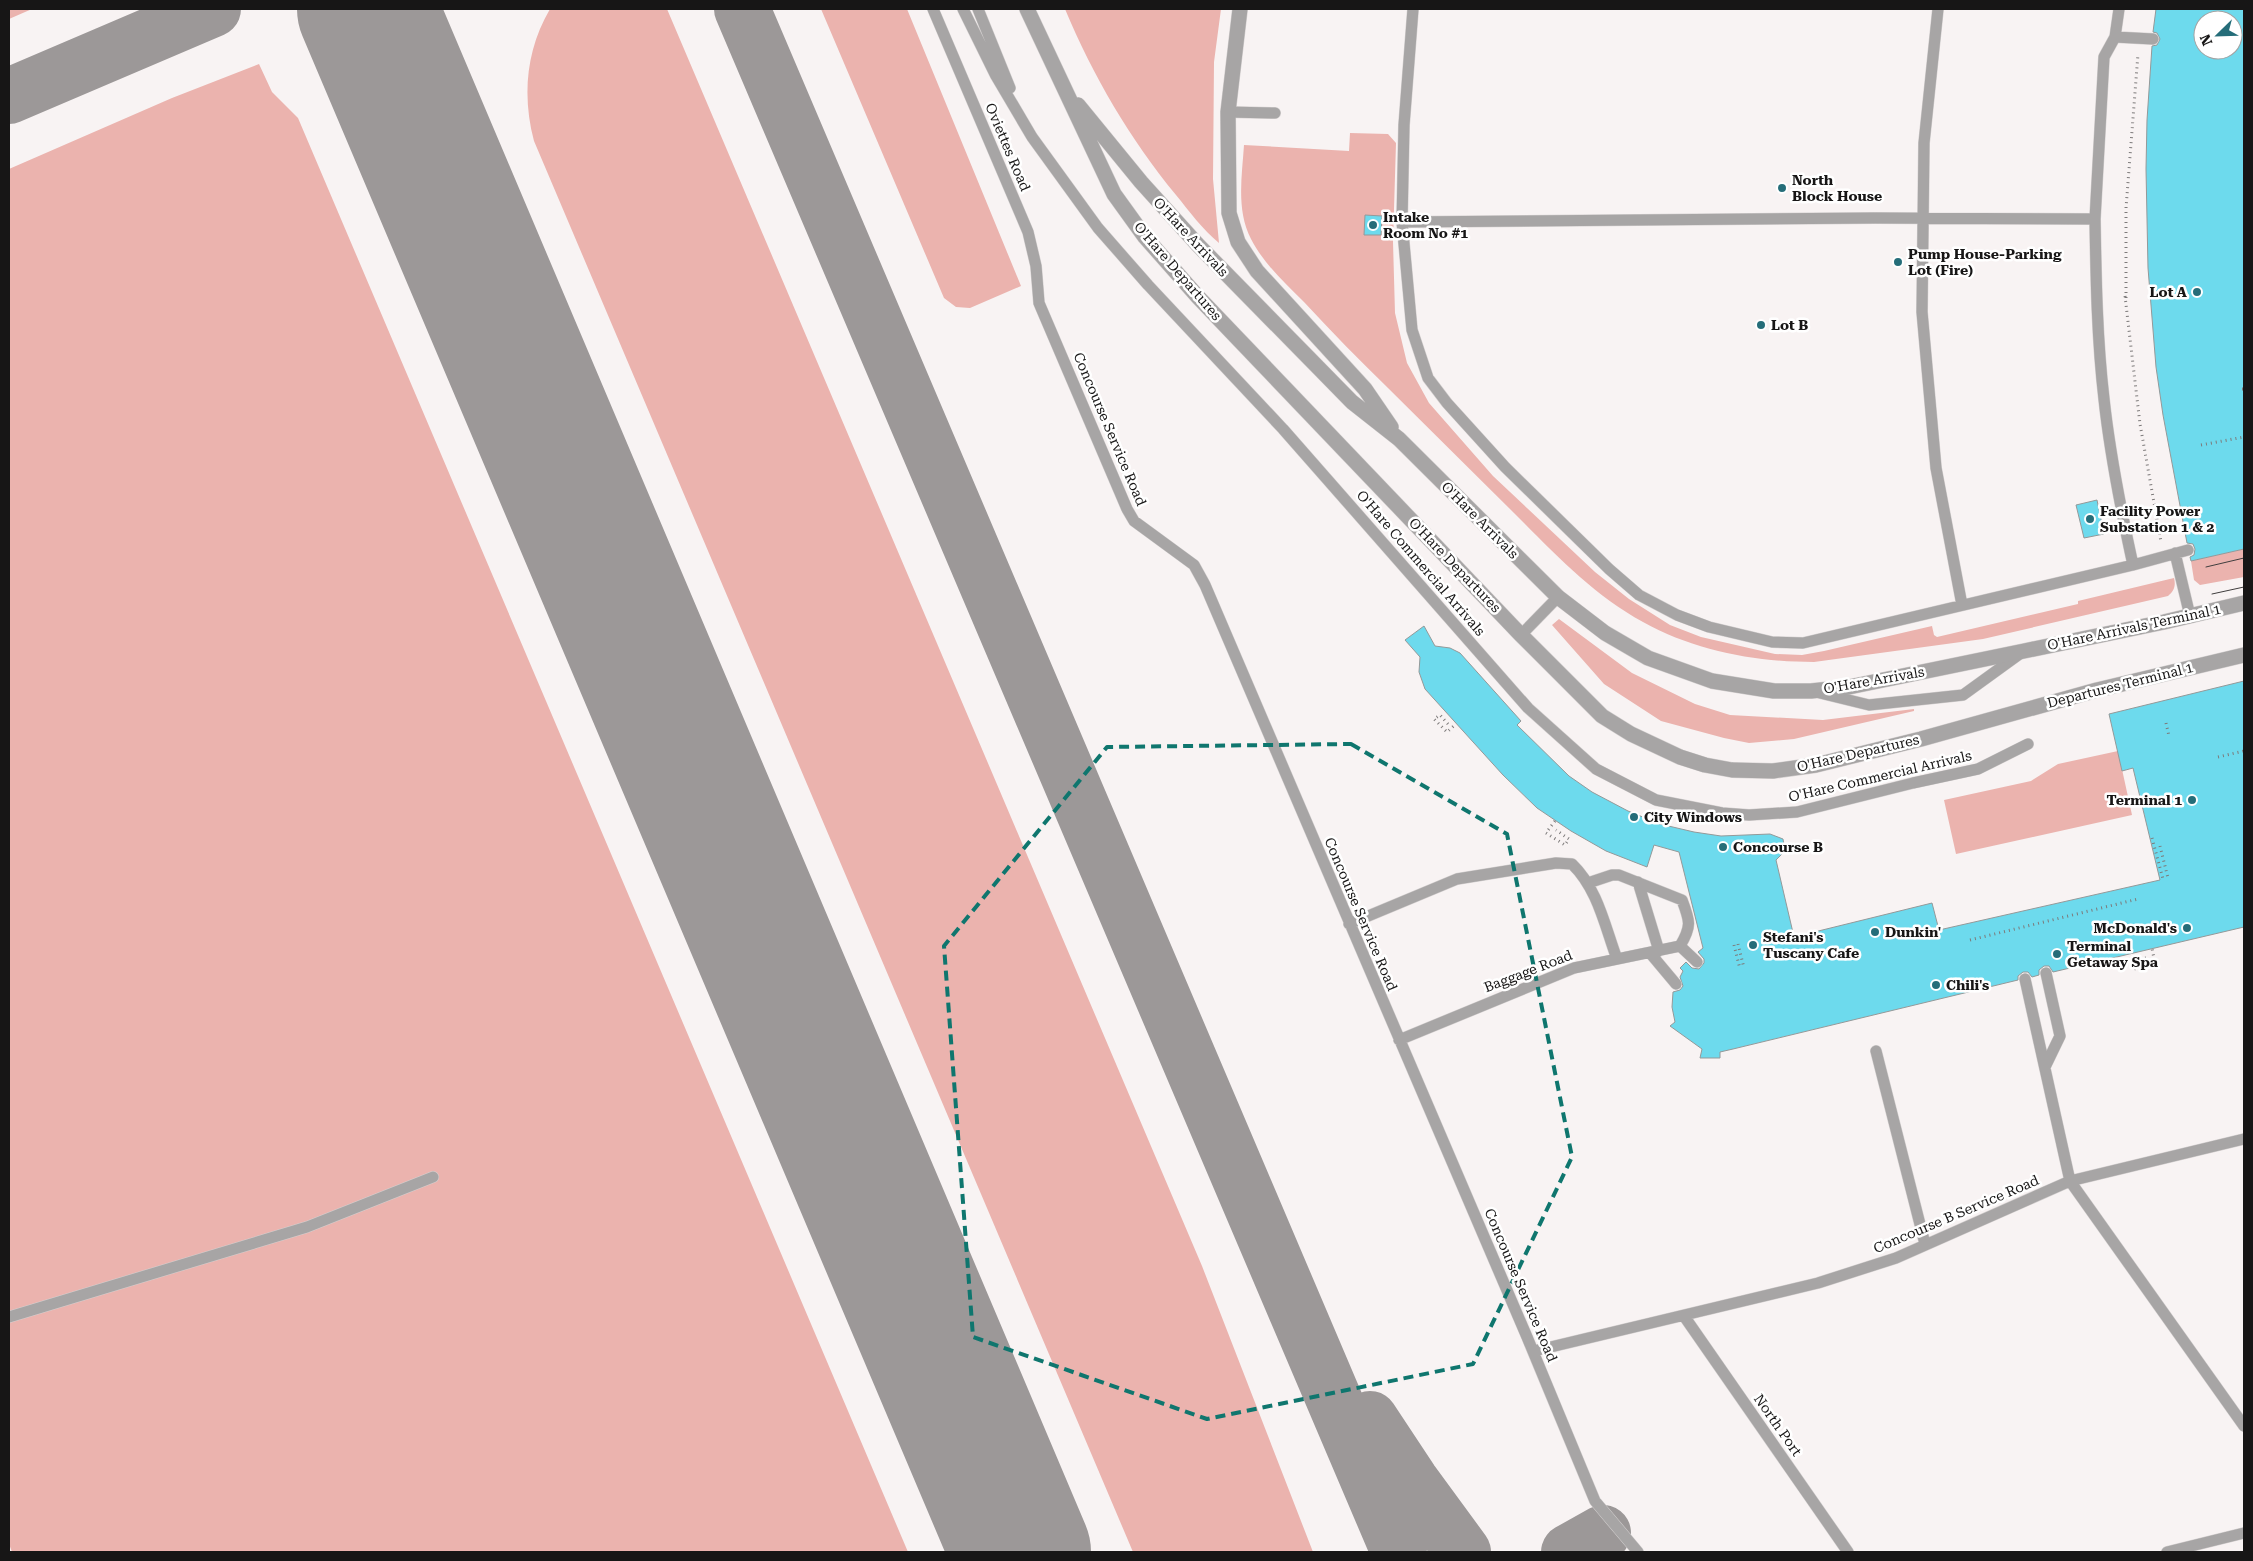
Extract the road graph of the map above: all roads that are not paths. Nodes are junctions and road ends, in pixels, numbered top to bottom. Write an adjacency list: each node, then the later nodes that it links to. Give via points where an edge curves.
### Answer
1 (933, 9): 18 (lane, Oviettes Road, via 1028,232 1036,266)
2 (963, 9): 14 (lane, O'Hare Commercial Arrivals, via 996,76)
3 (978, 9): 14 (lane)
4 (1027, 9): 11 (street)
5 (1240, 9): 12 (street)
6 (1414, 9): 17 (lane, via 1404,125)
7 (1938, 9): 15 (lane, via 1924,143)
8 (2119, 9): 9 (lane)
9 (2115, 37): 10 (lane); 16 (lane, via 2104,57)
10 (2152, 39)
11 (1062, 87): 19 (street, O'Hare Arrivals, via 1197,244 1352,402); 27 (street, O'Hare Departures, via 1114,194 1144,237)
12 (1228, 112): 13 (lane); 19 (street, via 1229,213 1238,242 1257,271 1365,389)
13 (1274, 113)
14 (1024, 122): 32 (lane, O'Hare Commercial Arrivals, via 1098,228 1142,278 1283,429 1528,708 1596,769 1656,800 1749,815 1797,812 1978,769)
15 (1923, 219): 16 (lane); 17 (lane); 25 (lane, via 1922,312 1936,468)
16 (2095, 219): 22 (lane, via 2104,399 2114,474)
17 (1402, 222): 25 (lane, via 1412,330 1428,378 1447,404 1505,467 1609,569 1640,594 1709,628 1772,642 1803,643)
18 (1039, 302): 35 (lane, Concourse Service Road, via 1127,509 1134,521 1194,565 1204,585)
19 (1399, 439): 23 (street, O'Hare Arrivals)
20 (2188, 550): 21 (lane)
21 (2175, 553): 22 (lane); 26 (lane)
22 (2133, 565): 25 (lane)
23 (1558, 597): 27 (lane); 30 (street, O'Hare Arrivals, via 1605,633 1648,658 1678,670 1738,686 1774,691)
24 (2244, 603): 26 (street, O'Hare Arrivals Terminal 1)
25 (1962, 605)
26 (2190, 616): 28 (street, O'Hare Arrivals Terminal 1)
27 (1521, 635): 31 (street, O'Hare Departures, via 1602,716 1680,757 1732,770 1773,771 1816,765)
28 (2024, 651): 30 (street, O'Hare Arrivals, via 1849,687); 30 (lane, via 1962,695 1869,705)
29 (2244, 655): 31 (street, Departures Terminal 1)
30 (1811, 691)
31 (1997, 716)
32 (2028, 744)
33 (1638, 882): 34 (lane, via 1612,874); 36 (lane, via 1682,900 1689,931); 37 (lane)
34 (1588, 883): 35 (lane, via 1572,864 1556,863 1457,879); 38 (lane)
35 (1349, 924): 43 (lane, Concourse Service Road)
36 (1680, 946): 37 (lane, Baggage Road); 39 (lane)
37 (1654, 952): 38 (lane, Baggage Road); 42 (lane)
38 (1617, 959): 43 (lane, Baggage Road, via 1574,968)
39 (1697, 962)
40 (2046, 973): 45 (lane, via 2060,1036)
41 (2025, 978): 45 (lane)
42 (1676, 984)
43 (1399, 1040): 52 (lane, Concourse Service Road)
44 (1876, 1050): 49 (lane)
45 (2045, 1067): 48 (lane)
46 (2244, 1139): 48 (lane, Concourse B Service Road)
47 (433, 1177): 51 (lane, via 307,1226)
48 (2070, 1181): 49 (lane, Concourse B Service Road); 53 (lane)
49 (1926, 1244): 50 (lane, Concourse B Service Road, via 1896,1258 1818,1283)
50 (1684, 1316): 52 (lane, Concourse B Service Road); 56 (lane, North Port)
51 (9, 1317)
52 (1534, 1351): 55 (lane, Concourse Service Road, via 1595,1501)
53 (2244, 1426)
54 (2244, 1533): 57 (lane)
55 (1638, 1552)
56 (1848, 1552)
57 (2167, 1552)

